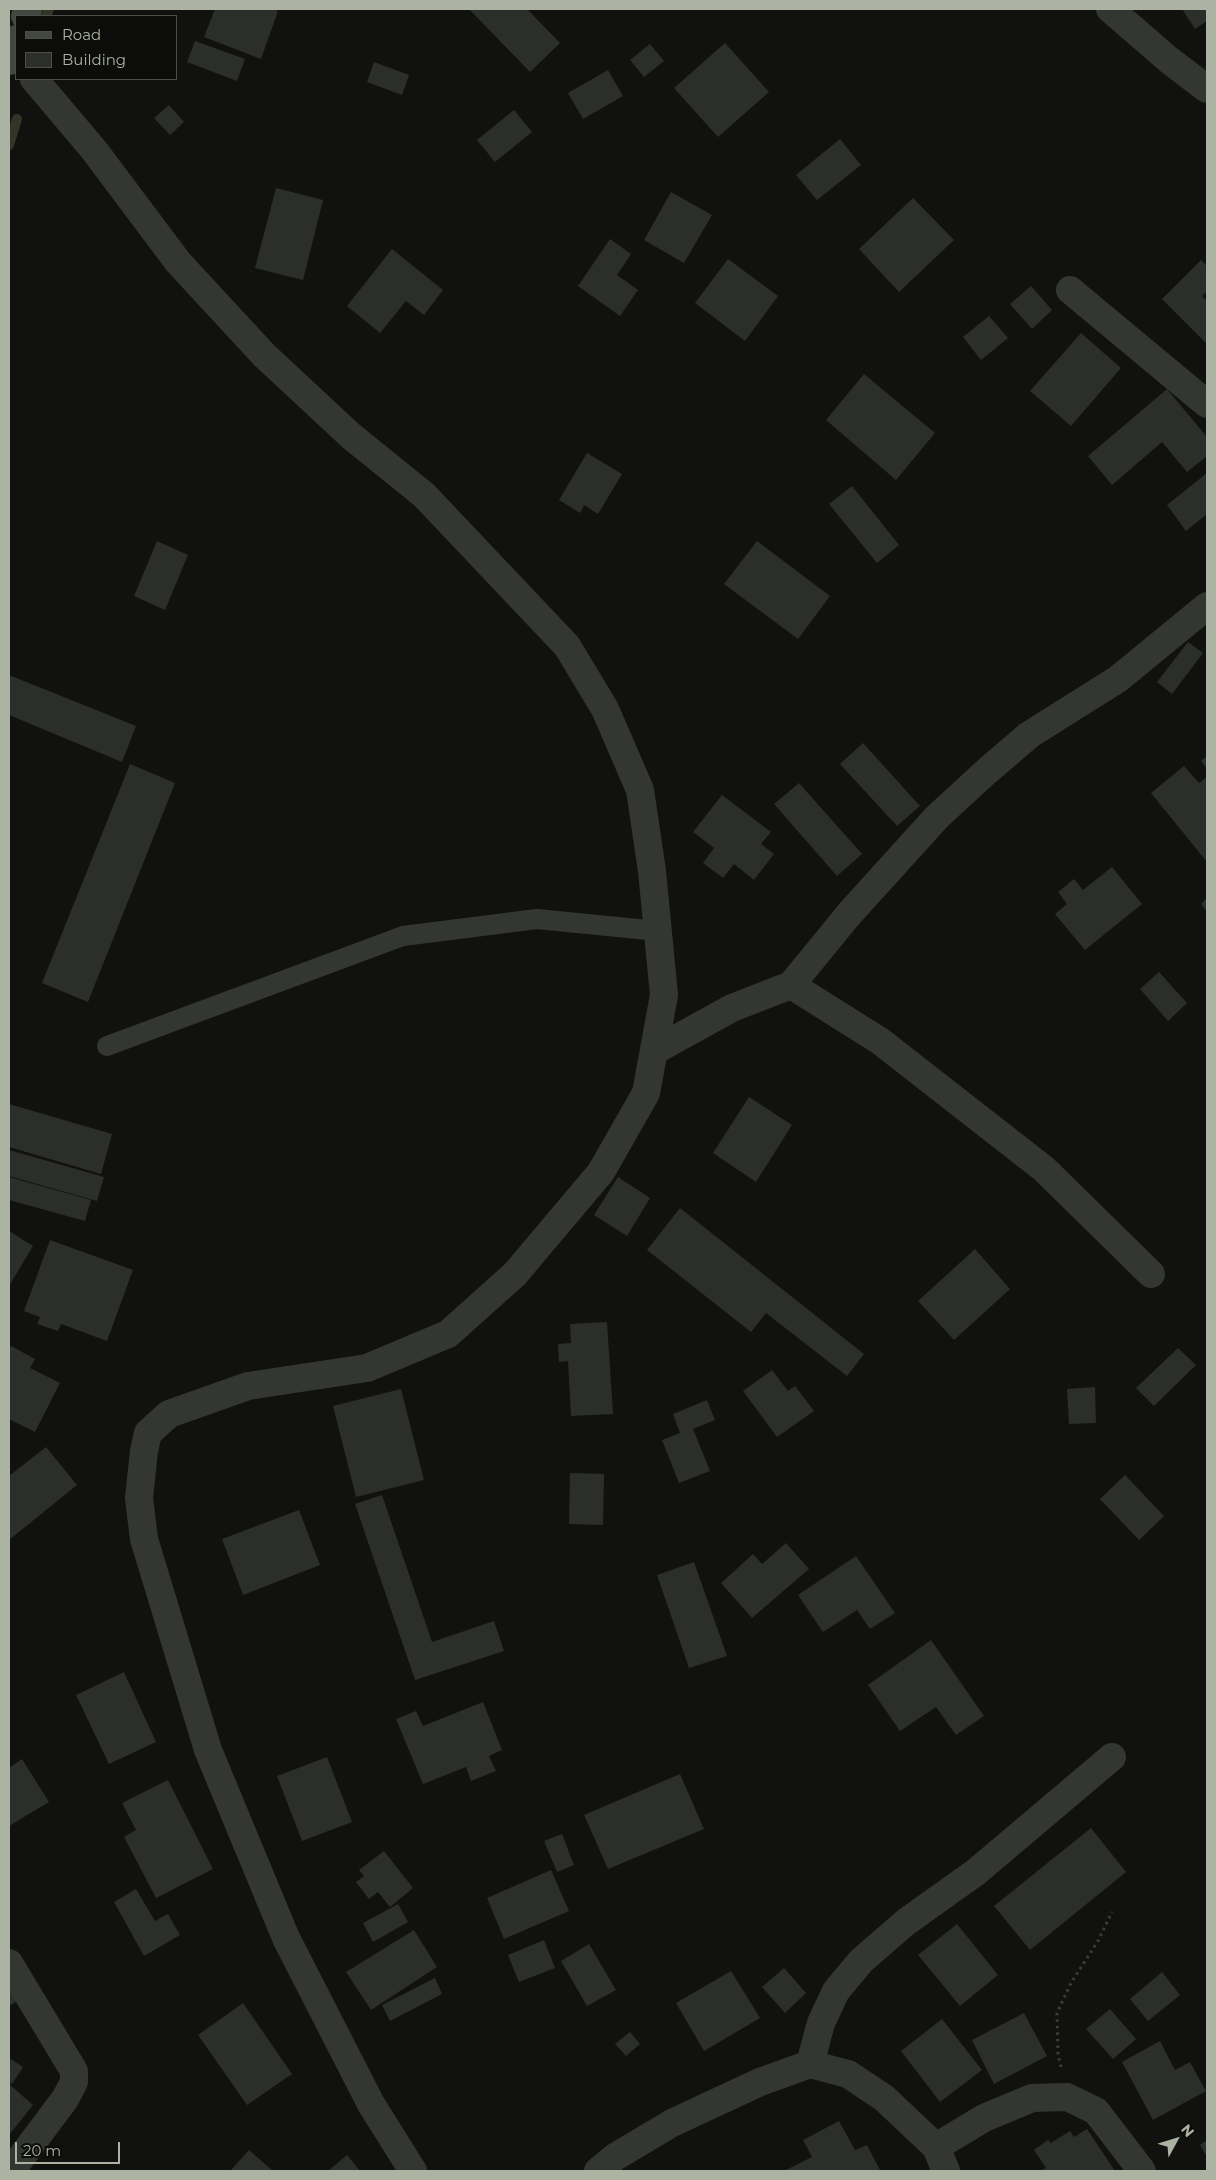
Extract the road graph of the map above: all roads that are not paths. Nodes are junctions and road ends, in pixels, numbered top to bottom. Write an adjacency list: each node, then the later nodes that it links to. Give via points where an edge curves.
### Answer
1 (1110, 9): 3 (street)
2 (35, 80): 7 (street, via 94,150 178,262 264,355 351,436 424,495 567,646 605,709 640,790)
3 (1207, 89)
4 (1070, 290): 5 (street)
5 (1207, 404)
6 (1207, 606): 8 (street, via 1118,680 1029,735 987,771 937,818 850,913)
7 (658, 931): 9 (lane, via 537,919 403,936); 10 (street, via 664,996)
8 (792, 985): 10 (street, via 732,1008); 11 (street, via 880,1042 1044,1169)
9 (107, 1046)
10 (654, 1052): 17 (street, via 646,1093 601,1172 514,1274 448,1334 367,1368 248,1386 192,1405 169,1414 148,1433 144,1451 139,1498 144,1539 208,1750 286,1938 371,2104)
11 (1151, 1274)
12 (1112, 1757): 14 (street, via 976,1872 906,1922 861,1961 836,1991 821,2023)
13 (9, 1963): 16 (street, via 74,2072 74,2082 64,2099)
14 (810, 2064): 15 (street, via 848,2074 884,2098); 18 (street, via 760,2082 672,2123)
15 (942, 2159): 19 (street, via 984,2118 1032,2098 1067,2097 1096,2111)
16 (11, 2171)
17 (413, 2171)
18 (598, 2171)
19 (1142, 2171)

